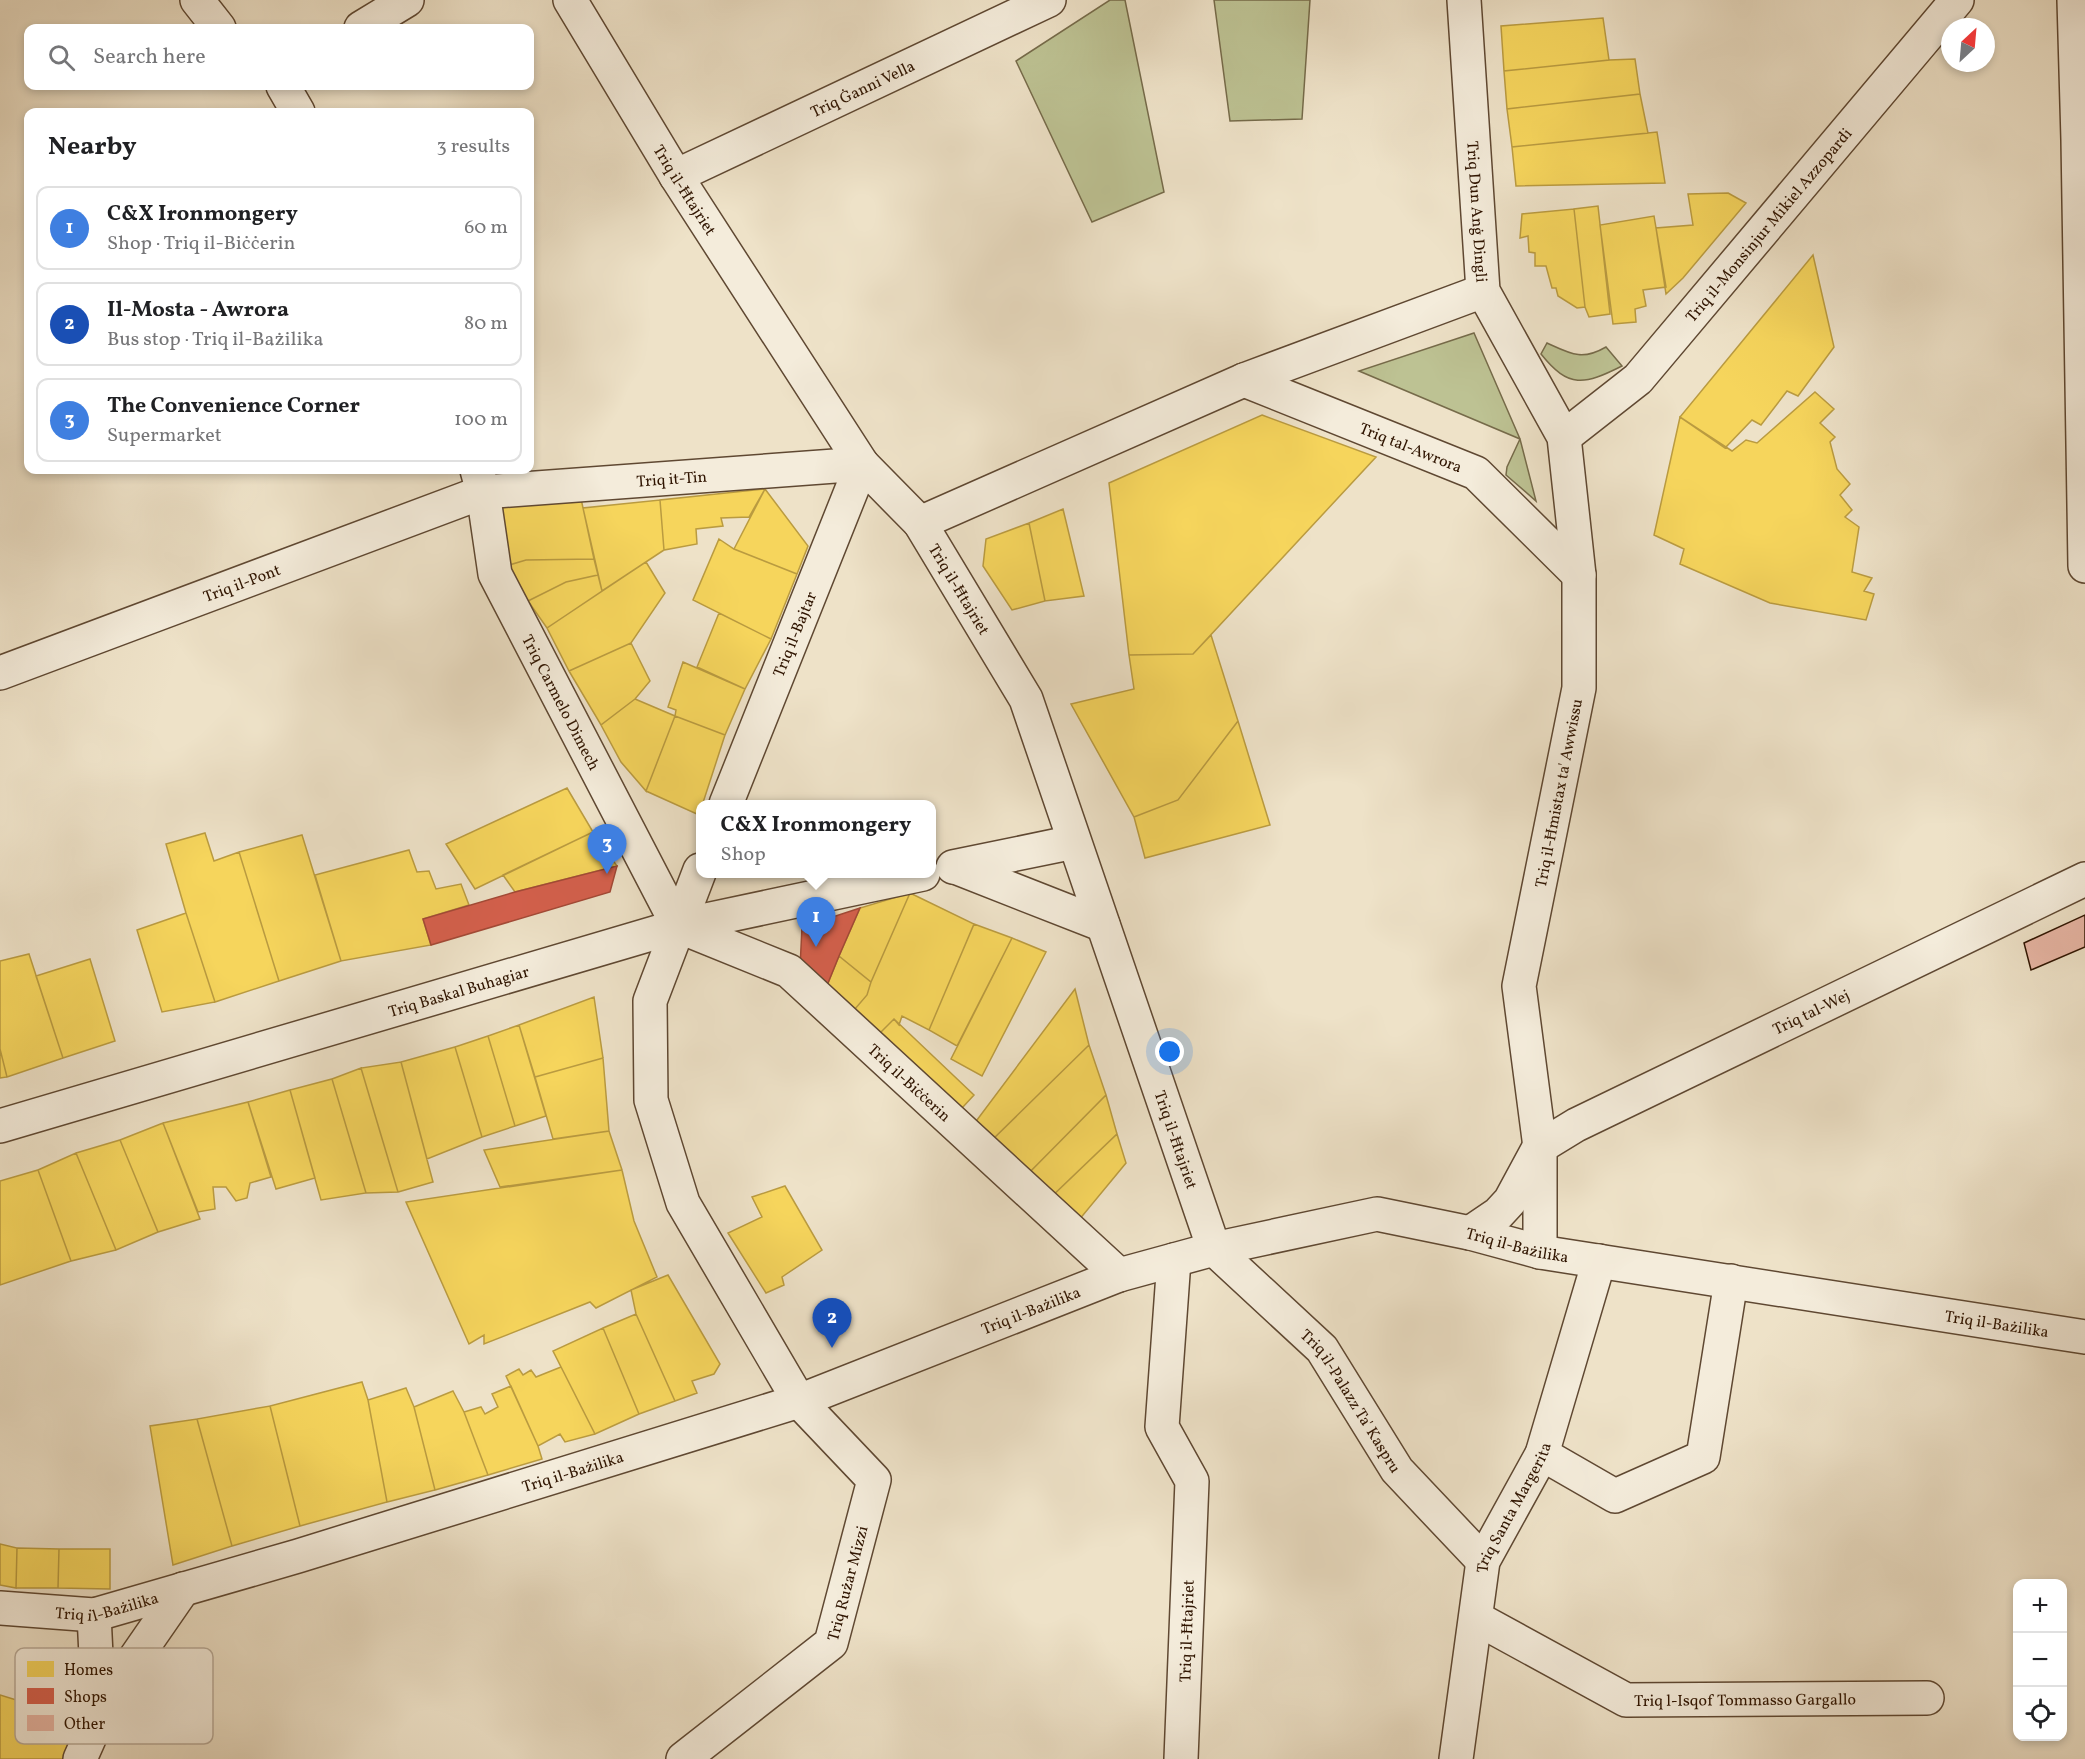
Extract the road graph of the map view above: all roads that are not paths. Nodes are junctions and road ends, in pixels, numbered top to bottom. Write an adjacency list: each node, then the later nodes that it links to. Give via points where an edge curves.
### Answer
1 (197, 0): 8 (street)
2 (406, 0): 9 (street)
3 (570, 0): 12 (street, Triq il-Ħtajriet)
4 (1049, 0): 12 (street, Triq Ġanni Vella)
5 (1464, 0): 13 (street, Triq Dun Anġ Dingli)
6 (1958, 0): 16 (street, Triq il-Monsinjur Mikiel Azzopardi, via 1638,379)
7 (2074, 0): 15 (street)
8 (216, 24)
9 (367, 24)
10 (285, 90): 11 (street)
11 (296, 108)
12 (676, 176): 17 (street, Triq il-Ħtajriet)
13 (1483, 291): 14 (street); 16 (street, Triq Dun Anġ Dingli)
14 (1244, 380): 19 (street); 21 (street, Triq tal-Awrora, via 1476,473)
15 (2084, 408): 20 (street)
16 (1564, 437): 21 (street, Triq il-Ħmistax ta' Awwissu)
17 (862, 464): 18 (street, Triq it-Tin); 19 (street, Triq il-Ħtajriet); 23 (street, Triq il-Bajtar)
18 (480, 481): 22 (street, Triq il-Pont); 30 (street, Triq Carmelo Dimech, via 495,574)
19 (920, 523): 24 (street, Triq il-Ħtajriet, via 1026,699)
20 (2085, 566)
21 (1579, 575): 32 (street, Triq il-Ħmistax ta' Awwissu, via 1579,688 1519,986)
22 (0, 672)
23 (728, 800)
24 (1074, 842): 25 (street); 29 (street, Triq il-Ħtajriet)
25 (943, 869): 29 (street)
26 (697, 878): 30 (street)
27 (900, 878): 30 (street, Triq Baskal Buhagiar)
28 (2085, 879): 32 (street, Triq tal-Wej, via 1586,1120)
29 (1103, 925): 34 (street, Triq il-Ħtajriet)
30 (678, 926): 31 (street, Triq Baskal Buhagiar); 38 (street, Triq il-Biċċerin, via 789,971); 41 (street, via 650,1001 651,1100 683,1203)
31 (0, 1126)
32 (1540, 1147): 33 (street, via 1510,1202); 35 (street)
33 (1470, 1233): 34 (street, Triq il-Bażilika, via 1377,1214); 35 (street, Triq il-Bażilika)
34 (1214, 1249): 36 (street, Triq il-Bażilika); 43 (street, Triq il-Palazz Ta' Kaspru, via 1322,1349 1397,1470)
35 (1540, 1252): 37 (street, Triq il-Bażilika)
36 (1174, 1260): 38 (street, Triq il-Bażilika); 54 (street, Triq il-Ħtajriet, via 1162,1427 1192,1481)
37 (1599, 1261): 39 (street, Triq il-Bażilika); 42 (street, Triq Santa Margerita)
38 (1119, 1275): 41 (street, Triq il-Bażilika)
39 (1731, 1281): 40 (street, Triq il-Bażilika); 42 (street, via 1703,1457 1615,1496)
40 (2085, 1336)
41 (799, 1401): 44 (street, Triq il-Bażilika); 53 (street, Triq Rużar Mizzi, via 874,1480 831,1643)
42 (1542, 1454): 43 (street, Triq Santa Margerita)
43 (1483, 1562): 47 (street, Triq Santa Margerita)
44 (183, 1588): 46 (street, Triq il-Bażilika); 49 (street)
45 (0, 1608): 46 (street, Triq il-Bażilika)
46 (94, 1615): 48 (street)
47 (1476, 1618): 50 (street, Triq l-Isqof Tommasso Gargallo, via 1626,1700); 55 (street, Triq Santa Margerita)
48 (96, 1648)
49 (142, 1648)
50 (1927, 1698)
51 (87, 1744): 52 (street)
52 (80, 1759)
53 (683, 1759)
54 (1181, 1759)
55 (1456, 1759)

